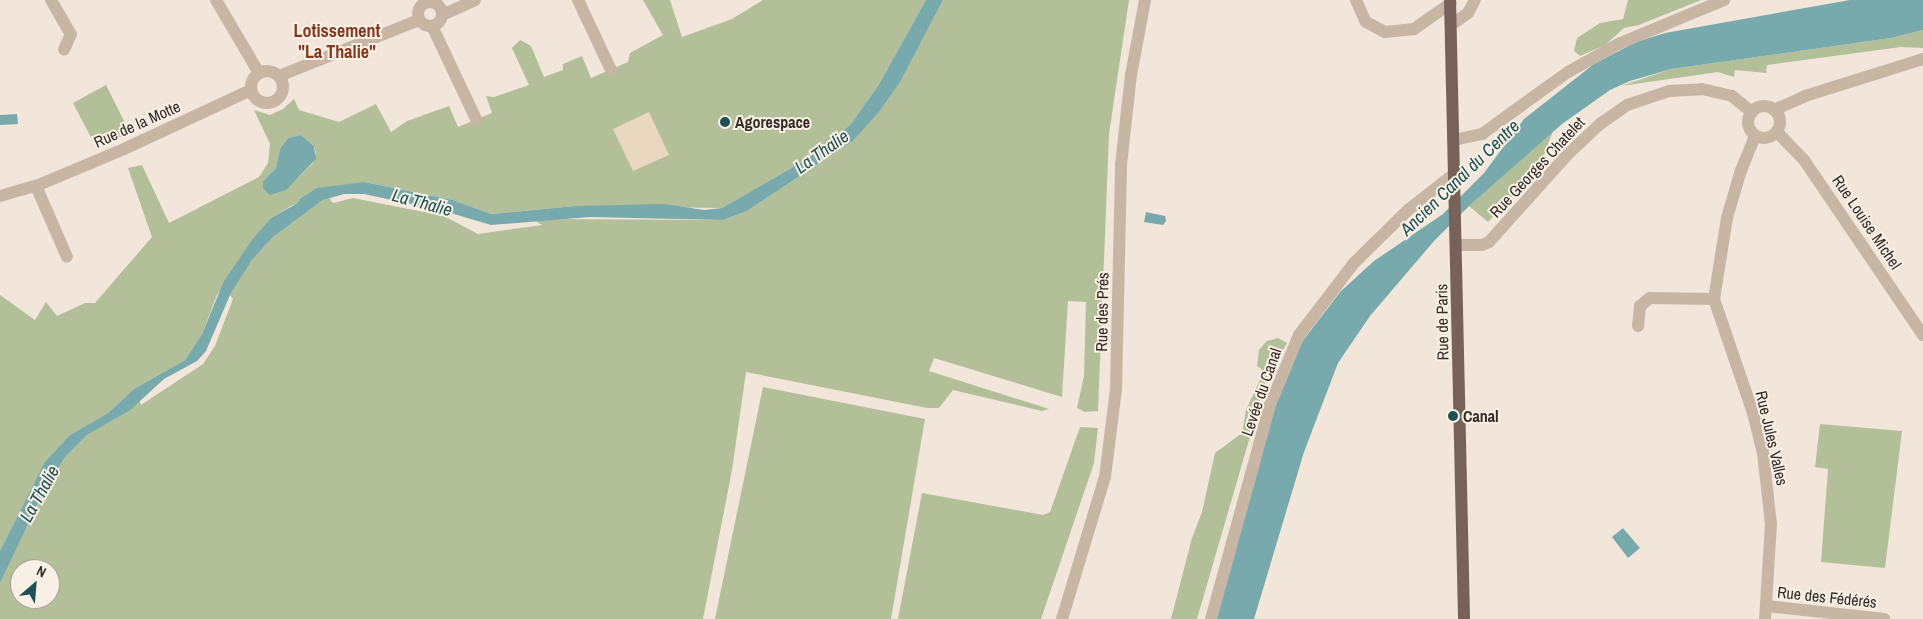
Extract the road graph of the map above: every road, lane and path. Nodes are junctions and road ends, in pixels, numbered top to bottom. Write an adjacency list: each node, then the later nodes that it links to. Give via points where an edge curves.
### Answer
1 (51, 0): 14 (street, via 71,34)
2 (216, 0): 17 (street)
3 (475, 0): 10 (street)
4 (578, 0): 16 (street)
5 (1145, 0): 35 (street, Rue des Prés, via 1131,75 1121,165 1116,389 1105,477)
6 (1356, 0): 9 (street, via 1366,22 1385,32 1414,29)
7 (1475, 0): 12 (street, via 1468,13)
8 (1724, 0): 25 (street, via 1645,32 1590,59 1482,134)
9 (1451, 2): 12 (main road, Rue de Paris)
10 (442, 15): 11 (street, via 439,6 426,3 418,11); 13 (street)
11 (419, 20): 13 (street); 18 (street)
12 (1451, 25): 25 (main road, Rue de Paris)
13 (432, 26): 22 (street)
14 (64, 50)
15 (1923, 59): 20 (street, via 1805,96)
16 (611, 70)
17 (259, 73): 18 (street, via 269,71); 19 (street, via 252,80)
18 (279, 76): 19 (street, via 283,86 276,100 260,102)
19 (250, 90): 27 (street, Rue de la Motte)
20 (1774, 110): 21 (street, via 1760,107); 23 (street, via 1780,123)
21 (1752, 112): 24 (street, via 1748,122); 29 (street, Rue Georges Chatelet, via 1732,96 1702,89 1669,91 1627,105 1600,124 1567,155 1489,242 1482,245)
22 (476, 119)
23 (1777, 132): 24 (street, via 1769,138); 33 (street, Rue Louise Michel, via 1804,160)
24 (1755, 136): 31 (street, Rue Jules Valles, via 1727,218)
25 (1454, 140): 26 (main road, Rue de Paris)
26 (1454, 174): 29 (main road, Rue de Paris); 36 (street, Levée du Canal, via 1408,210 1354,263 1299,335 1270,405)
27 (36, 186): 28 (street, Rue de la Motte); 30 (street)
28 (0, 196)
29 (1456, 243): 37 (main road, Rue de Paris)
30 (67, 257)
31 (1714, 299): 32 (street, via 1650,298 1640,306); 34 (street, Rue Jules Valles, via 1763,452 1771,524)
32 (1638, 326)
33 (1923, 335)
34 (1766, 613): 38 (street, Rue des Fédérés)
35 (1062, 619)
36 (1210, 619)
37 (1464, 619)
38 (1884, 619)

